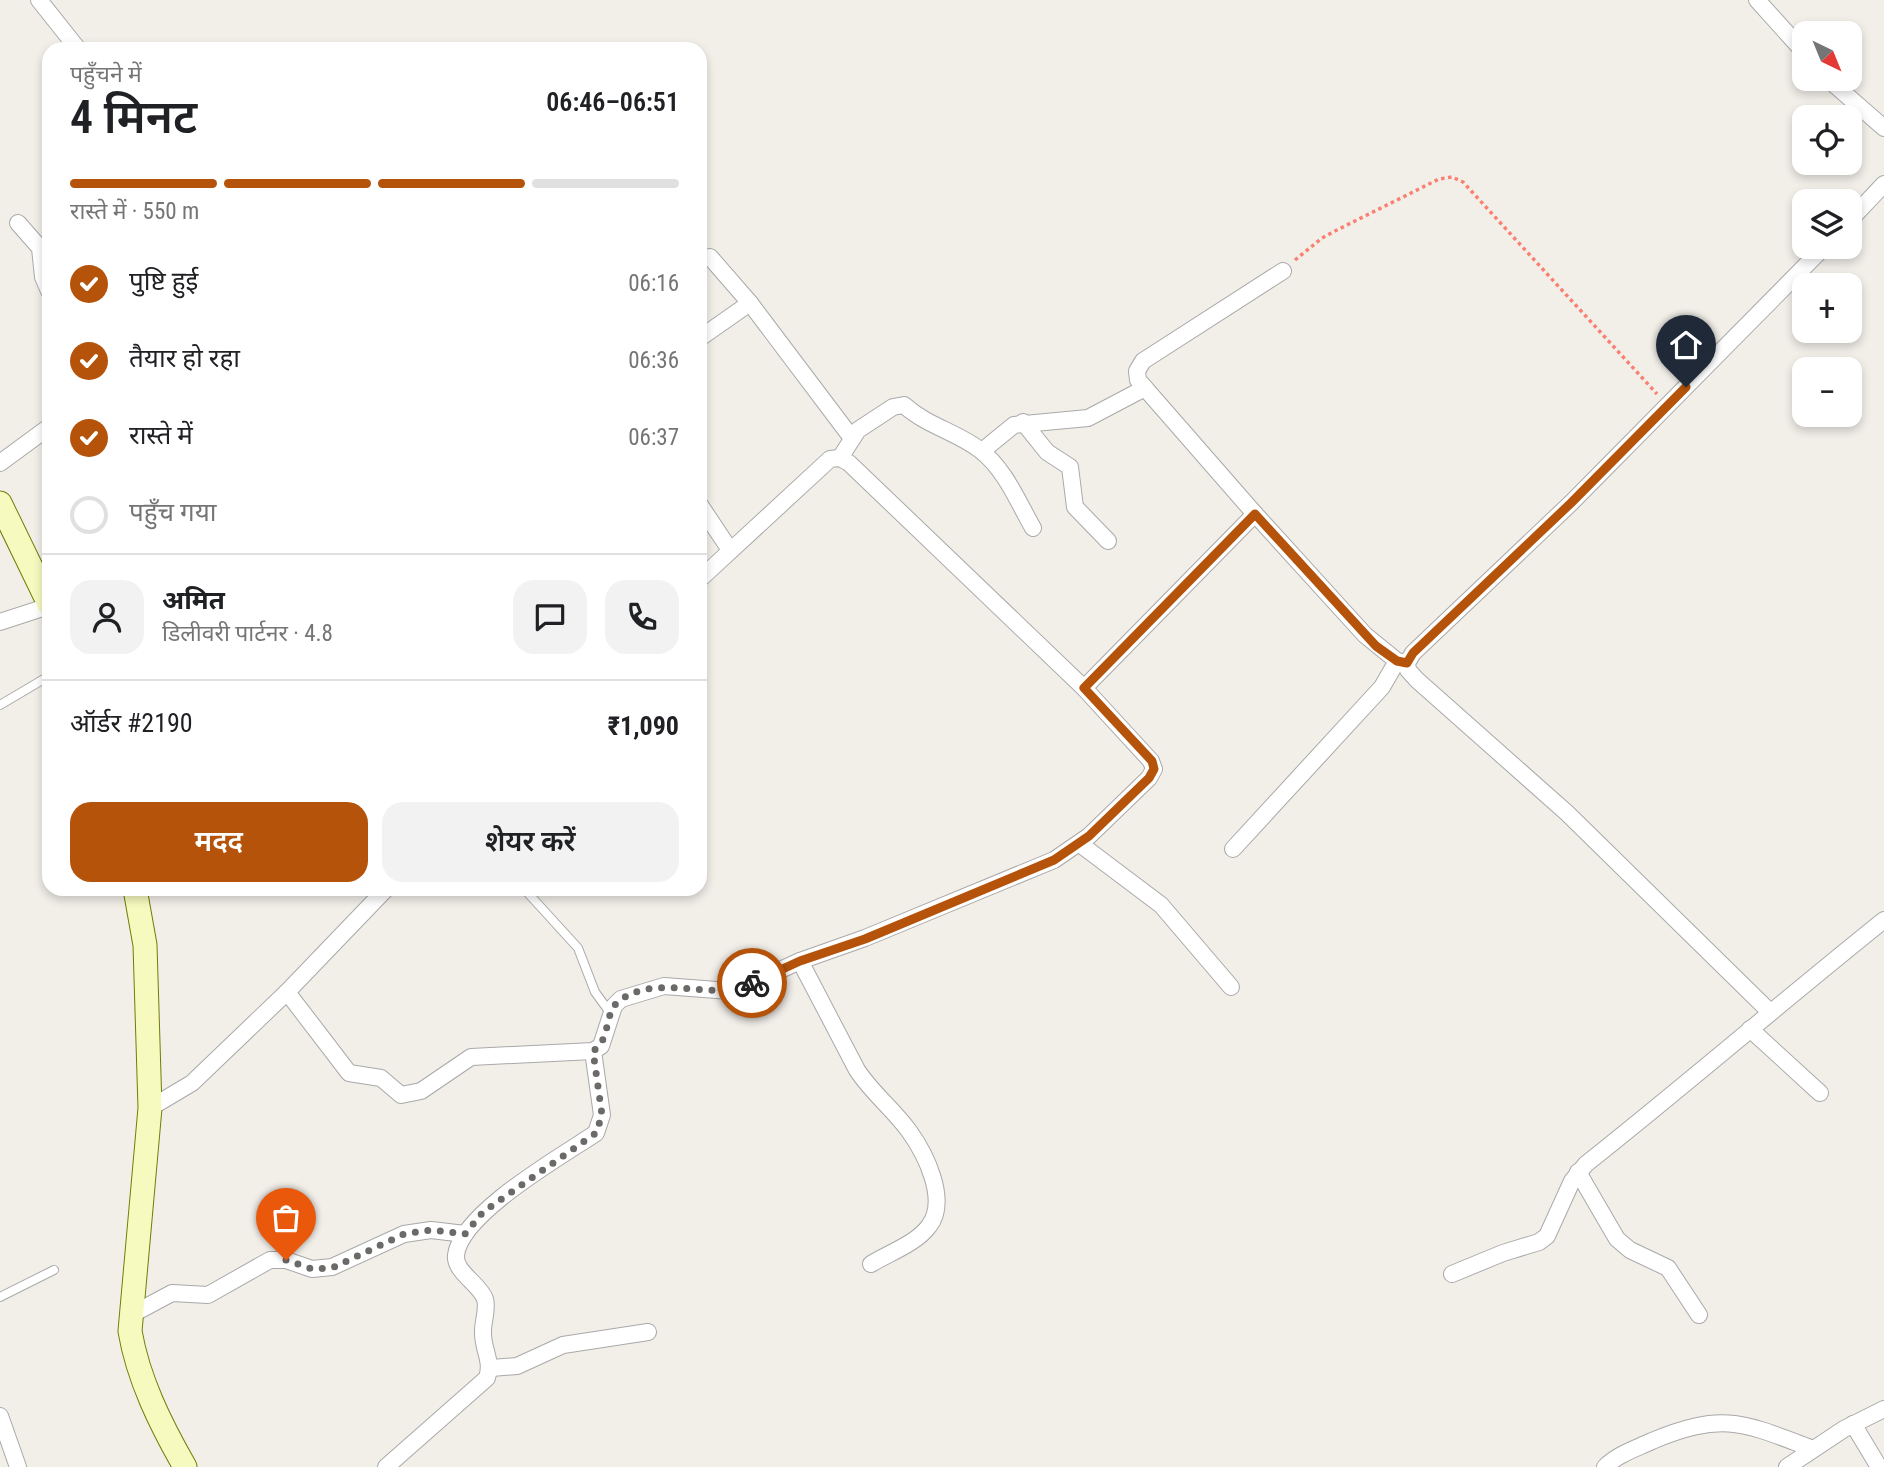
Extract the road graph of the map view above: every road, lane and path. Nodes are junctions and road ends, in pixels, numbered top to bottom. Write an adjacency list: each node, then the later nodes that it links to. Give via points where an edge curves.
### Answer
1 (39, 0): 4 (street)
2 (1757, 0): 3 (street)
3 (1792, 39)
4 (72, 42)
5 (1842, 91): 6 (street)
6 (1884, 128)
7 (1884, 184): 8 (street)
8 (1862, 207)
9 (18, 223): 12 (street, via 40,248)
10 (710, 257): 14 (street)
11 (1812, 259): 17 (street)
12 (42, 267)
13 (1283, 271): 16 (street, via 1143,361 1137,370); 17 (path, via 1322,238 1439,179 1452,177 1463,182)
14 (750, 303): 15 (street); 20 (street)
15 (707, 333)
16 (1144, 388): 18 (street, via 1088,418); 25 (street)
17 (1667, 406): 34 (street)
18 (1023, 422): 21 (street, via 1006,429); 28 (street, via 1047,452 1070,467 1075,507)
19 (42, 432): 23 (street)
20 (851, 437): 21 (street, via 898,404); 22 (street)
21 (982, 451): 27 (street)
22 (840, 458): 29 (street, via 830,459); 36 (street)
23 (0, 463)
24 (0, 503): 31 (street)
25 (1255, 514): 34 (street, via 1365,635); 36 (street)
26 (707, 516): 29 (street)
27 (1033, 528)
28 (1108, 541)
29 (730, 550): 30 (street)
30 (707, 572)
31 (42, 590)
32 (42, 607): 33 (street)
33 (0, 622)
34 (1402, 662): 39 (street); 47 (street, via 1567,813)
35 (42, 681): 37 (lane)
36 (1084, 688): 38 (street, via 1152,761 1154,769)
37 (0, 705)
38 (1080, 844): 44 (street, via 1054,860 865,939); 45 (street, via 1161,905)
39 (1233, 849)
40 (137, 896): 52 (street, via 144,928)
41 (379, 896): 46 (street)
42 (531, 896): 48 (lane, via 578,948 595,992)
43 (1884, 920): 47 (street)
44 (800, 961): 48 (street, via 730,991 652,988 621,999); 55 (street, via 857,1070 908,1130 934,1181 931,1224)
45 (1231, 987)
46 (287, 992): 50 (street, via 349,1073 381,1078 401,1096 421,1091 471,1057); 52 (street, via 191,1083)
47 (1770, 1012): 49 (street)
48 (611, 1014): 50 (street, via 606,1036)
49 (1750, 1029): 51 (street); 53 (street)
50 (593, 1051): 54 (street, via 602,1115 596,1133 483,1212)
51 (1820, 1093)
52 (150, 1108): 60 (street)
53 (1578, 1171): 57 (street, via 1547,1236); 59 (street, via 1618,1239 1668,1268)
54 (465, 1234): 60 (street, via 431,1230 404,1234 320,1270 270,1260 208,1295 172,1293); 62 (street, via 456,1255 486,1302 483,1332)
55 (871, 1264)
56 (54, 1270): 58 (lane)
57 (1452, 1274)
58 (0, 1297)
59 (1699, 1315)
60 (129, 1316): 68 (street, via 133,1348 154,1407)
61 (649, 1332): 62 (street, via 563,1345 517,1366)
62 (491, 1368): 69 (street, via 480,1387)
63 (1884, 1409): 65 (street)
64 (0, 1416): 67 (street)
65 (1853, 1424): 66 (street); 72 (street)
66 (1813, 1449): 70 (street, via 1751,1425 1716,1423 1678,1431 1615,1457); 71 (street)
67 (18, 1467)
68 (185, 1467)
69 (386, 1467)
70 (1605, 1467)
71 (1787, 1467)
72 (1879, 1467)

